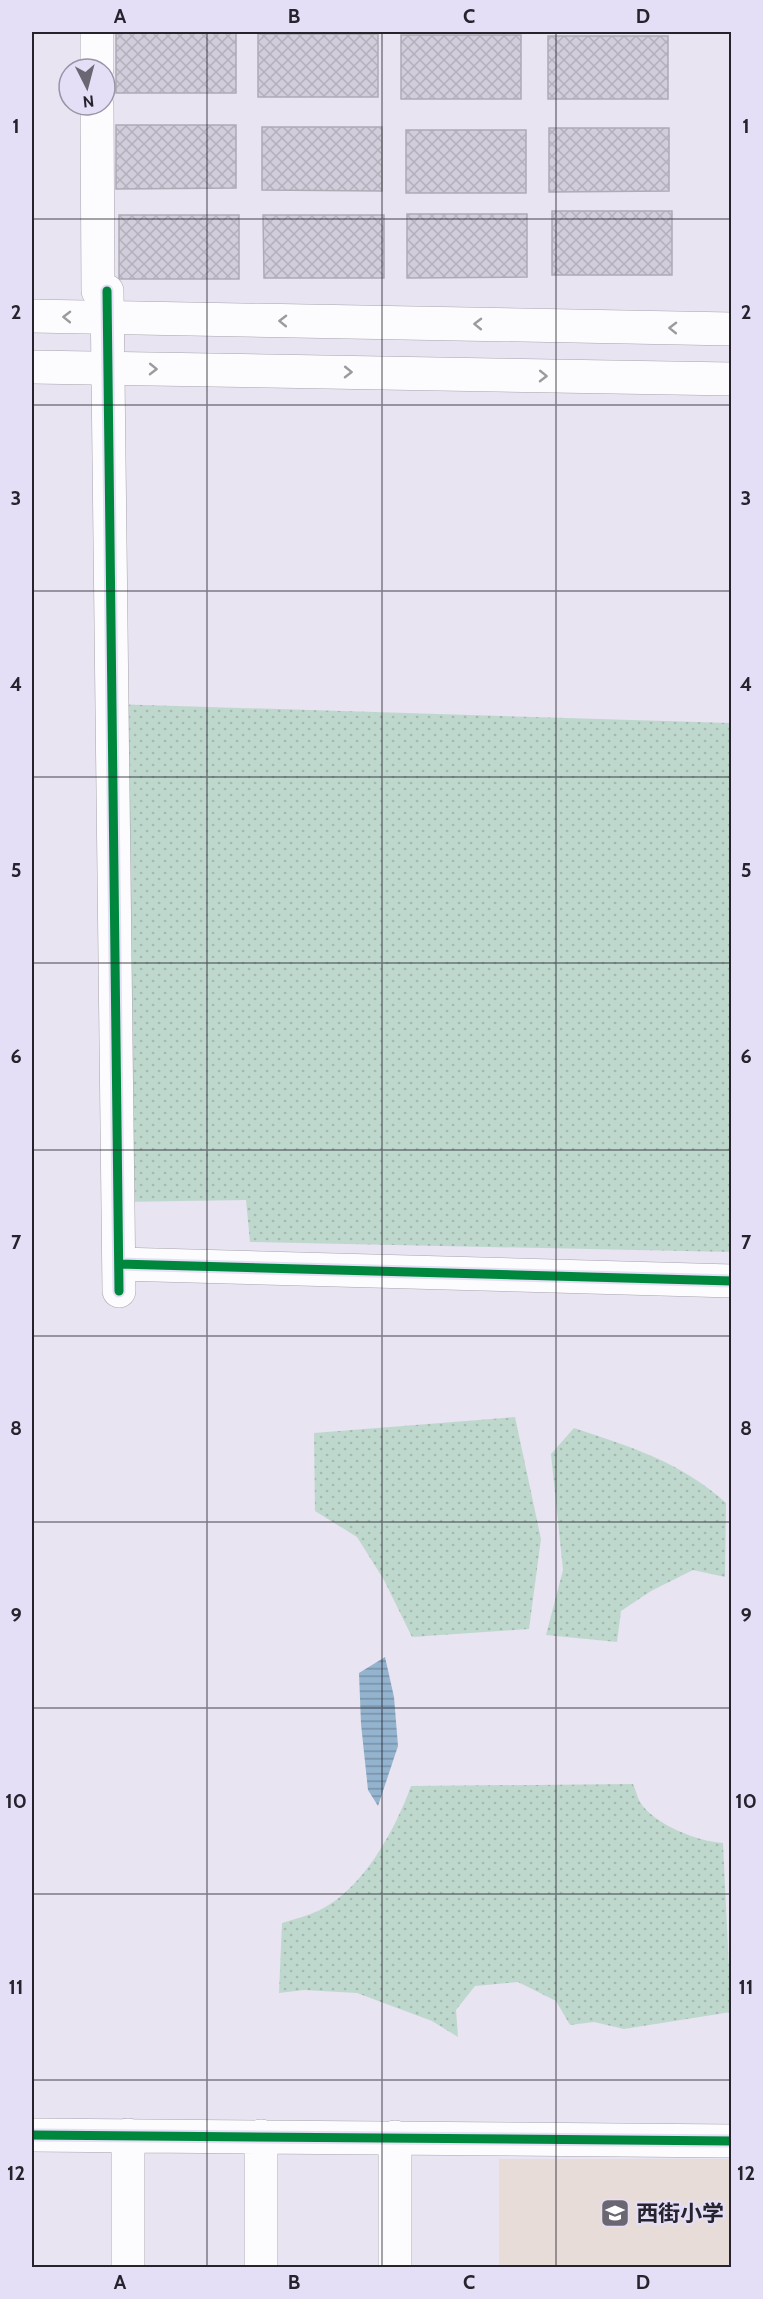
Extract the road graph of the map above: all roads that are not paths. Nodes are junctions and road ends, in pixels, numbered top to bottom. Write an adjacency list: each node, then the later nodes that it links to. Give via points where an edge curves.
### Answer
1 (97, 32): 2 (street)
2 (97, 57)
3 (97, 117): 4 (street)
4 (104, 300): 5 (street, one-way to 5); 6 (street, one-way to 4); 8 (street)
5 (32, 316)
6 (732, 329)
7 (32, 367): 8 (street)
8 (108, 368): 9 (street, one-way to 9); 10 (street, via 119,1278)
9 (732, 379)
10 (732, 1281)
11 (32, 2135): 12 (street)
12 (128, 2135): 13 (street); 16 (street)
13 (261, 2136): 14 (street); 17 (street)
14 (395, 2137): 15 (street); 18 (street)
15 (732, 2140)
16 (128, 2268)
17 (261, 2268)
18 (394, 2268)

